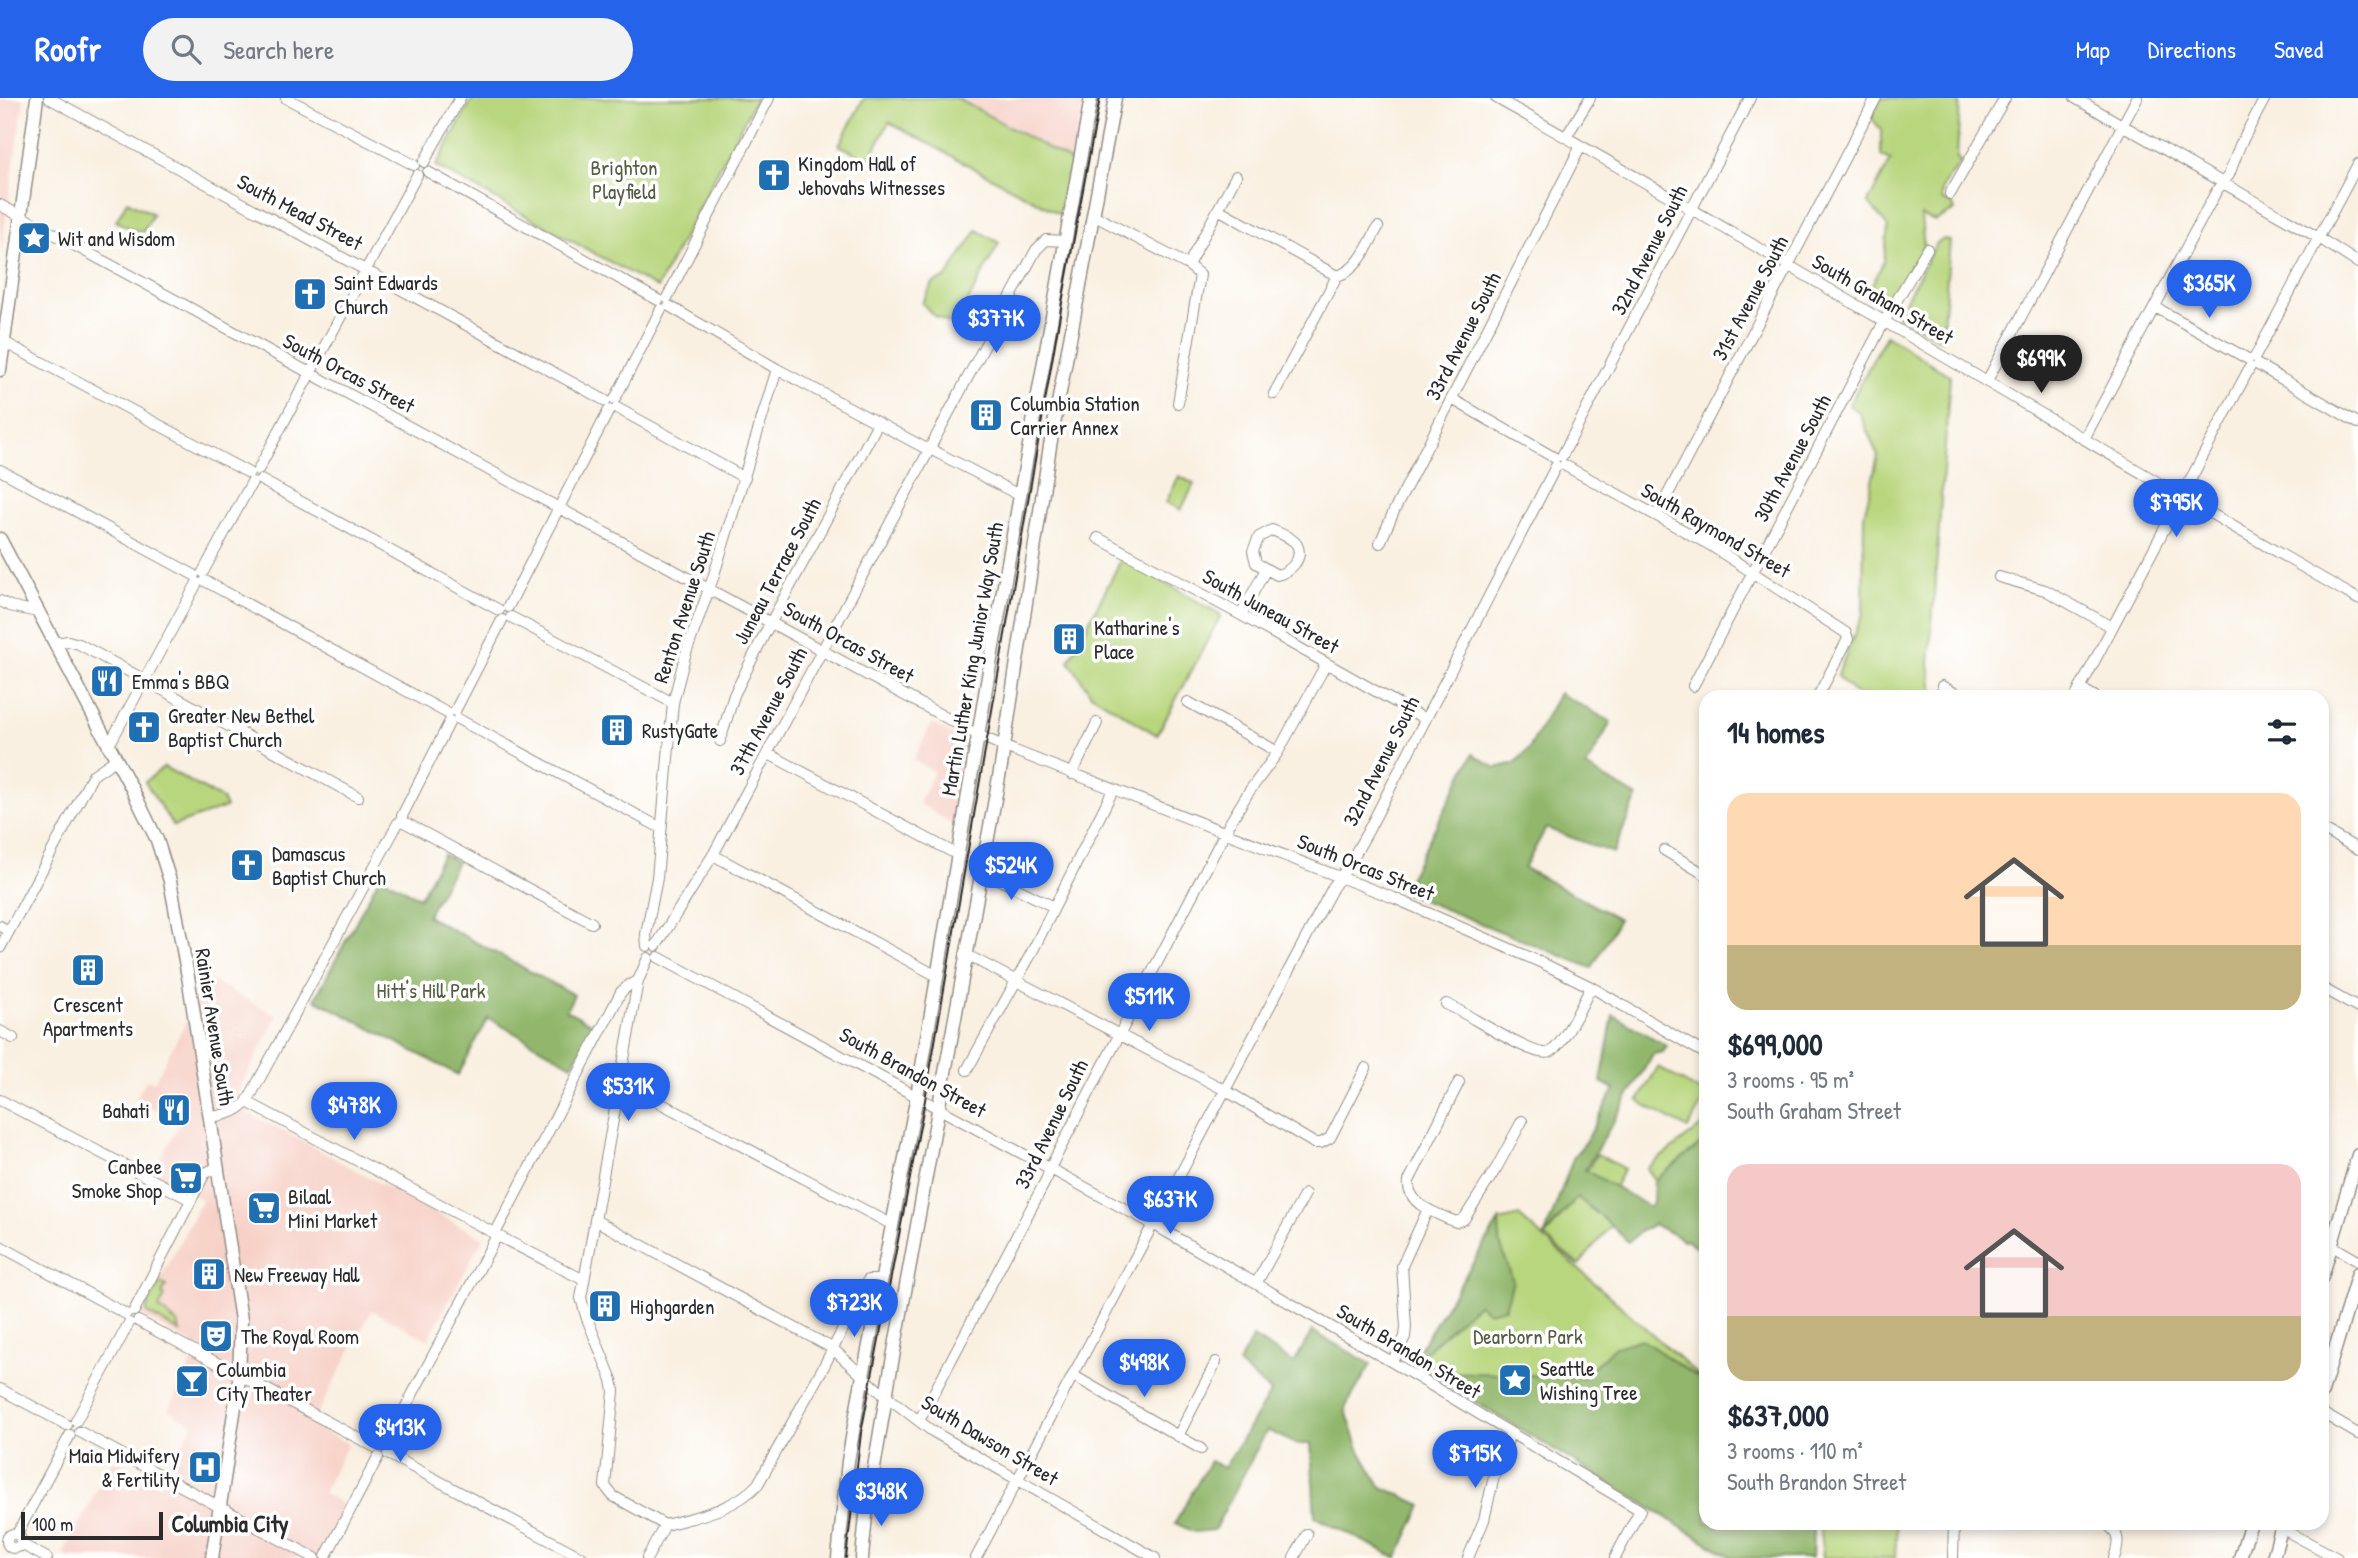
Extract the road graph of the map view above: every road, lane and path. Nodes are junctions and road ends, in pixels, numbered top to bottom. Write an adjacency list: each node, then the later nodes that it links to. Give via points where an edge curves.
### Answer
1 (37, 98): 28 (main road)
2 (50, 98): 36 (street, South Mead Street)
3 (286, 98): 20 (street)
4 (460, 98): 20 (street)
5 (769, 98): 38 (street)
6 (1091, 98): 31 (main road, Martin Luther King Junior Way South)
7 (1115, 98): 27 (main road, Martin Luther King Junior Way South)
8 (1496, 98): 17 (street, South Graham Street)
9 (1590, 98): 17 (street)
10 (1750, 98): 26 (street, 32nd Avenue South)
11 (1876, 98): 35 (street, 31st Avenue South)
12 (2005, 98): 23 (street)
13 (2075, 98): 16 (street)
14 (2137, 98): 16 (street)
15 (2265, 98): 22 (street)
16 (2122, 125): 22 (street); 46 (street)
17 (1566, 138): 18 (street, South Graham Street)
18 (1581, 146): 26 (street, South Graham Street); 48 (street, 33rd Avenue South)
19 (2358, 164): 30 (street)
20 (421, 169): 36 (street); 38 (street)
21 (1236, 176): 25 (street)
22 (2223, 183): 30 (street); 39 (street)
23 (1950, 194)
24 (0, 205): 28 (street, South Orcas Street)
25 (1218, 209): 34 (street); 37 (street)
26 (1692, 210): 35 (street, South Graham Street); 55 (street, 32nd Avenue South)
27 (1093, 215): 34 (street); 95 (main road, Martin Luther King Junior Way South, via 1050,446)
28 (20, 216): 41 (main road); 45 (street, South Orcas Street)
29 (1378, 227): 37 (street, via 1355,265)
30 (2319, 238): 33 (street); 42 (street)
31 (1066, 241): 54 (street, 37th Avenue South, via 1046,240 1036,250); 59 (main road, Martin Luther King Junior Way South)
32 (1927, 249): 40 (street, 30th Avenue South)
33 (2358, 263)
34 (1188, 265): 49 (street, via 1200,275)
35 (1788, 266): 40 (street, South Graham Street); 62 (street, 31st Avenue South)
36 (366, 270): 45 (street); 50 (street, South Mead Street)
37 (1337, 276): 47 (street)
38 (664, 303): 43 (street); 50 (street)
39 (2155, 307): 42 (street); 53 (street)
40 (1884, 322): 46 (street, South Graham Street); 67 (street, 30th Avenue South)
41 (2, 340): 44 (main road); 57 (street)
42 (2253, 362): 52 (street); 60 (street)
43 (777, 369): 51 (street); 58 (street, Renton Avenue South)
44 (0, 370)
45 (309, 373): 57 (street); 61 (street, South Orcas Street)
46 (1987, 381): 53 (street, South Graham Street)
47 (1274, 394)
48 (1452, 399): 55 (street, South Raymond Street); 65 (street, 33rd Avenue South)
49 (1178, 403)
50 (612, 405): 58 (street, South Mead Street); 61 (street)
51 (878, 423): 54 (street); 76 (street, Juneau Terrace South)
52 (2358, 423)
53 (2084, 439): 60 (street, South Graham Street)
54 (929, 450): 59 (street); 79 (street, 37th Avenue South)
55 (1559, 461): 62 (street, South Raymond Street); 90 (street, 32nd Avenue South)
56 (0, 470): 69 (street)
57 (255, 476): 69 (street); 74 (street)
58 (745, 478): 70 (street, Renton Avenue South)
59 (1019, 495): 92 (main road, Martin Luther King Junior Way South)
60 (2180, 497): 71 (street, South Graham Street); 77 (street)
61 (558, 507): 70 (street, South Orcas Street); 74 (street)
62 (1657, 515): 67 (street, South Raymond Street)
63 (1098, 538): 75 (street, South Juneau Street)
64 (0, 539): 73 (main road, Rainier Avenue South)
65 (1380, 543)
66 (1266, 569): 66 (street, via 1277,575 1290,570 1297,558 1297,544 1272,530 1259,537 1253,551 1256,563); 75 (street)
67 (1753, 572): 82 (street, 30th Avenue South); 84 (street, South Raymond Street, via 1846,633 1848,639)
68 (1999, 577): 77 (street, via 2045,590)
69 (200, 578): 81 (street); 89 (street)
70 (710, 589): 76 (street, South Orcas Street); 88 (street, Renton Avenue South)
71 (2358, 599)
72 (0, 601): 73 (street)
73 (37, 612): 78 (main road, Rainier Avenue South)
74 (505, 614): 88 (street); 89 (street)
75 (1241, 615): 80 (street, South Juneau Street)
76 (770, 621): 79 (street, South Orcas Street); 93 (street, Juneau Terrace South, via 734,695)
77 (2112, 627): 86 (street)
78 (54, 643): 81 (street, via 79,644); 94 (main road, Rainier Avenue South)
79 (822, 649): 92 (street, South Orcas Street); 97 (street, 37th Avenue South)
80 (1326, 664): 90 (street, South Juneau Street); 96 (street, 33rd Avenue South)
81 (144, 680): 94 (street); 101 (street)
82 (1693, 686)
83 (1942, 686): 85 (street)
84 (1821, 690)
85 (1949, 690)
86 (2079, 690)
87 (1188, 702): 96 (street)
88 (673, 703): 103 (street, Renton Avenue South)
89 (452, 716): 102 (street); 103 (street)
90 (1425, 719): 112 (street, 32nd Avenue South)
91 (1097, 723): 99 (street)
92 (978, 735): 95 (street, South Orcas Street); 109 (main road, Martin Luther King Junior Way South)
93 (720, 741)
94 (108, 747): 98 (main road, Rainier Avenue South)
95 (1004, 747): 99 (street, South Orcas Street); 110 (main road, Martin Luther King Junior Way South)
96 (1278, 752): 104 (street, 33rd Avenue South)
97 (767, 753): 108 (street, 37th Avenue South); 109 (street)
98 (115, 760): 115 (street, via 93,775); 139 (main road, Rainier Avenue South, via 165,861)
99 (1072, 774): 100 (street, South Orcas Street)
100 (1113, 790): 104 (street, South Orcas Street); 113 (street)
101 (358, 797)
102 (401, 820): 114 (street); 137 (street)
103 (661, 828): 117 (street, Renton Avenue South, via 646,934)
104 (1225, 832): 112 (street, South Orcas Street); 127 (street, 33rd Avenue South)
105 (2329, 833): 106 (street)
106 (2358, 849)
107 (1664, 850): 111 (street)
108 (713, 855): 117 (street, 37th Avenue South); 119 (street)
109 (958, 855): 119 (main road, Martin Luther King Junior Way South)
110 (980, 870): 113 (street); 118 (main road, Martin Luther King Junior Way South)
111 (1699, 871)
112 (1339, 877): 122 (street, South Orcas Street); 134 (street, 32nd Avenue South)
113 (1054, 907): 120 (street)
114 (592, 923)
115 (5, 928): 116 (street)
116 (0, 948)
117 (652, 952): 121 (street, Renton Avenue South); 135 (street, South Brandon Street)
118 (965, 954): 120 (street); 138 (main road, Martin Luther King Junior Way South)
119 (937, 976): 135 (main road, Martin Luther King Junior Way South)
120 (1017, 980): 127 (street); 131 (street)
121 (638, 981): 132 (street, Renton Avenue South); 150 (street, via 621,992)
122 (1591, 987): 124 (street, via 1559,1043 1545,1054 1524,1048); 129 (street, South Orcas Street)
123 (2329, 992): 125 (street)
124 (1446, 1004)
125 (2358, 1008)
126 (0, 1031): 128 (street)
127 (1118, 1034): 134 (street); 143 (street, 33rd Avenue South)
128 (13, 1038)
129 (1699, 1050)
130 (1366, 1068): 134 (street, via 1330,1138 1321,1143)
131 (967, 1070)
132 (620, 1082): 147 (street, Renton Avenue South); 149 (street)
133 (1459, 1082): 146 (street, via 1409,1181 1411,1197)
134 (1225, 1090): 148 (street, 32nd Avenue South)
135 (917, 1096): 138 (street, South Brandon Street); 149 (main road, Martin Luther King Junior Way South)
136 (0, 1100): 145 (street)
137 (247, 1102): 139 (street, via 237,1111); 150 (street)
138 (938, 1108): 143 (street, South Brandon Street); 168 (main road, Martin Luther King Junior Way South)
139 (210, 1117): 142 (main road, Rainier Avenue South)
140 (1522, 1121): 146 (street, via 1464,1219 1456,1222)
141 (2358, 1155): 151 (main road)
142 (218, 1167): 145 (street, via 205,1173); 164 (main road, Rainier Avenue South, via 240,1305)
143 (1050, 1168): 148 (street, South Brandon Street); 170 (street, 33rd Avenue South)
144 (1305, 1194): 158 (street)
145 (191, 1200): 159 (street)
146 (1428, 1209): 162 (street, via 1402,1266 1405,1337)
147 (595, 1220): 156 (street, Renton Avenue South); 160 (street, South Dawson Street)
148 (1154, 1224): 158 (street, South Brandon Street); 165 (street, 32nd Avenue South)
149 (893, 1225): 157 (main road, Martin Luther King Junior Way South)
150 (496, 1234): 156 (street); 176 (street)
151 (2329, 1237)
152 (2329, 1244): 154 (street)
153 (0, 1246): 159 (street)
154 (2358, 1261)
155 (2358, 1273): 163 (main road)
156 (584, 1280): 179 (street, Renton Avenue South, via 582,1306 614,1391 605,1486 613,1496)
157 (882, 1280): 160 (street, via 868,1280); 166 (main road, Martin Luther King Junior Way South)
158 (1256, 1283): 162 (street, South Brandon Street)
159 (132, 1317): 164 (street); 171 (street)
160 (832, 1348): 166 (street, South Dawson Street); 179 (street, via 758,1484 735,1503)
161 (1216, 1362): 174 (street)
162 (1392, 1362): 172 (street, South Brandon Street)
163 (2329, 1369)
164 (240, 1375): 176 (street, via 375,1447 379,1443); 178 (main road, Rainier Avenue South)
165 (1074, 1376): 174 (street); 177 (street, 32nd Avenue South)
166 (863, 1377): 168 (street, South Dawson Street); 193 (main road, Martin Luther King Junior Way South)
167 (0, 1389): 171 (street)
168 (886, 1396): 170 (street, South Dawson Street); 194 (main road, Martin Luther King Junior Way South)
169 (2329, 1417): 173 (street)
170 (919, 1421): 177 (street, South Dawson Street)
171 (73, 1428): 178 (street); 186 (street)
172 (1510, 1434): 198 (street, via 1494,1476 1485,1520); 199 (street, South Brandon Street, via 1640,1510)
173 (2358, 1434)
174 (1178, 1436): 175 (street)
175 (1201, 1448)
176 (384, 1452): 190 (street); 191 (street)
177 (1018, 1480): 195 (street, 32nd Avenue South); 196 (street, South Dawson Street)
178 (220, 1507): 189 (main road, Rainier Avenue South); 190 (street)
179 (665, 1525): 192 (street)
180 (1954, 1530): 200 (street)
181 (2114, 1530): 201 (street, via 2119,1543)
182 (2249, 1530): 202 (main road)
183 (2281, 1530): 203 (main road)
184 (2290, 1530): 204 (street)
185 (1307, 1534): 197 (street)
186 (11, 1539): 187 (street); 188 (street)
187 (4, 1558)
188 (47, 1558)
189 (212, 1558)
190 (322, 1558)
191 (583, 1558)
192 (647, 1558)
193 (838, 1558)
194 (862, 1558)
195 (975, 1558)
196 (1155, 1558)
197 (1294, 1558)
198 (1468, 1558)
199 (1615, 1558)
200 (1953, 1558)
201 (2114, 1558)
202 (2240, 1558)
203 (2273, 1558)
204 (2337, 1558)

